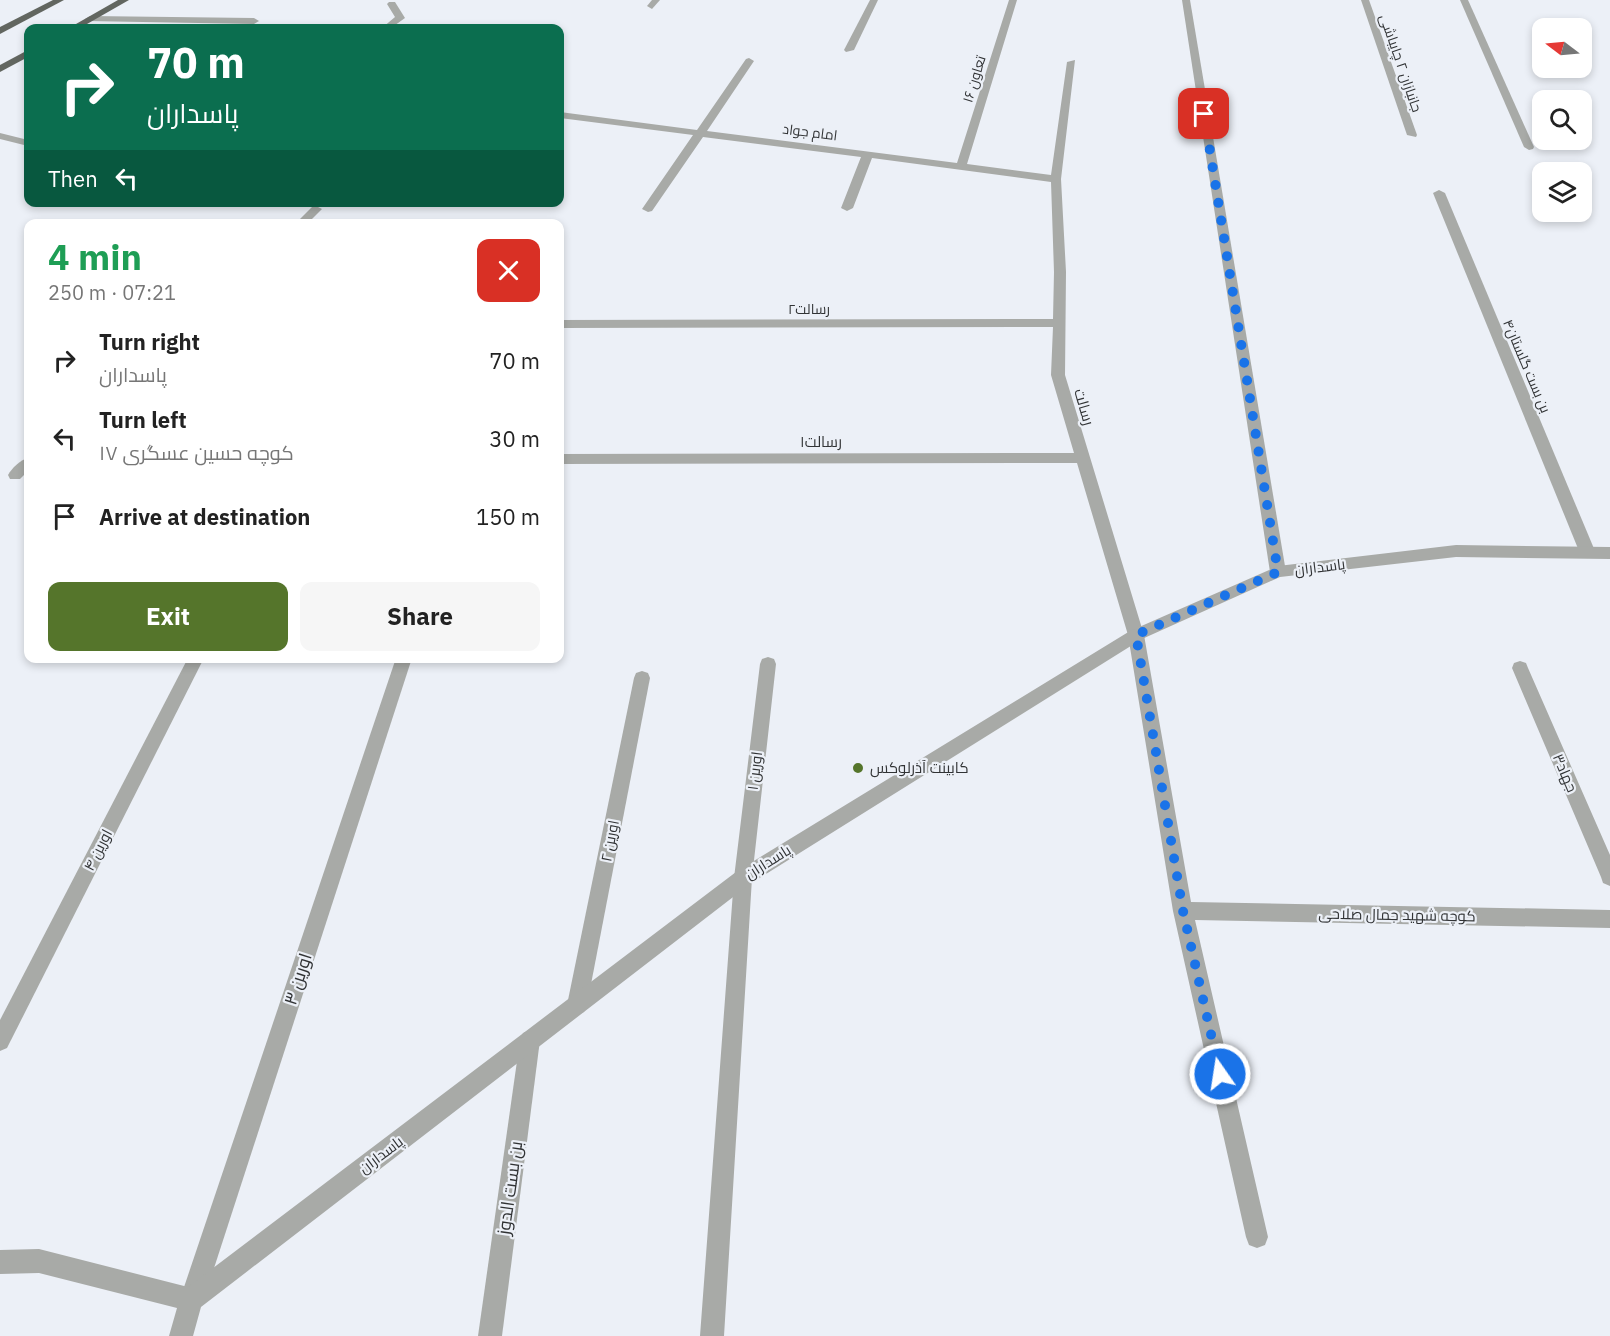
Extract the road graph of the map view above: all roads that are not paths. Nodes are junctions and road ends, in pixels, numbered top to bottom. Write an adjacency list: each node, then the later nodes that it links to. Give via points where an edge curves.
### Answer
1 (60, 0): 13 (highway)
2 (125, 0): 9 (highway)
3 (874, 0): 14 (street)
4 (1013, 0): 26 (street, تعاون ۱۶)
5 (1186, 0): 41 (street)
6 (1365, 0): 21 (street, جانبازان ۲ چایباشی)
7 (1464, 0): 24 (street)
8 (392, 4): 12 (street, via 400,18)
9 (90, 20): 10 (street); 11 (highway)
10 (254, 21)
11 (82, 24)
12 (392, 24)
13 (0, 31)
14 (849, 50)
15 (24, 56): 18 (highway)
16 (749, 61): 20 (street)
17 (1072, 62): 27 (street, رسالت)
18 (0, 69)
19 (564, 116): 20 (street, امام جواد)
20 (702, 133): 25 (street, امام جواد); 31 (street)
21 (1412, 135)
22 (0, 136): 23 (street)
23 (24, 141)
24 (1529, 147)
25 (868, 154): 26 (street, امام جواد); 29 (street)
26 (961, 166): 27 (street, امام جواد)
27 (1056, 178): 33 (street, رسالت)
28 (1438, 193): 39 (street, بن بست گلستان۴)
29 (847, 208)
30 (316, 209): 32 (street)
31 (648, 209)
32 (305, 219)
33 (1059, 323): 34 (street, رسالت۲); 36 (street, رسالت, via 1058,375)
34 (564, 324)
35 (564, 459): 36 (street, رسالت۱)
36 (1082, 459): 42 (street, رسالت)
37 (24, 467): 38 (street)
38 (15, 475)
39 (1587, 551): 40 (street, پاسداران); 41 (street, پاسداران, via 1456,551)
40 (1610, 553)
41 (1278, 572): 42 (street, پاسداران)
42 (1136, 635): 49 (street, پاسداران); 50 (street, رسالت)
43 (193, 663): 54 (street, اورین ۴)
44 (402, 663): 57 (street, اورین ۳)
45 (768, 664): 49 (street, اورین ۱)
46 (1520, 668): 48 (street, جهاد۳)
47 (642, 678): 52 (street, اورین ۲)
48 (1610, 877)
49 (742, 878): 52 (street, پاسداران); 60 (street, اورین ۱)
50 (1183, 911): 51 (street, کوچه شهید جمال صلاحی); 55 (street, رسالت)
51 (1610, 919)
52 (577, 1005): 53 (street, پاسداران)
53 (530, 1040): 57 (street, پاسداران); 59 (street, بن بست الدوز)
54 (0, 1041)
55 (1257, 1237)
56 (0, 1262): 57 (street, via 39,1261)
57 (191, 1300): 58 (street, اورین ۳)
58 (181, 1336)
59 (490, 1336)
60 (712, 1336)

